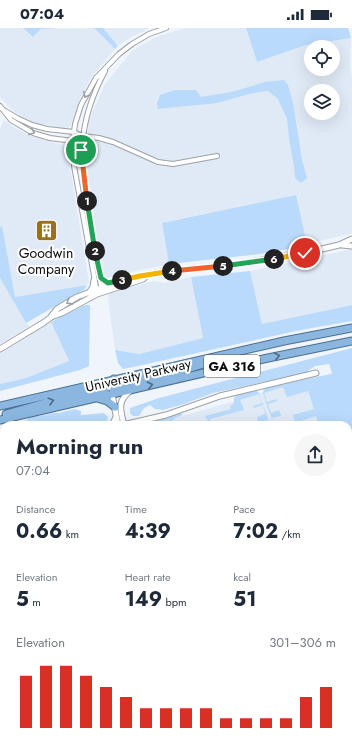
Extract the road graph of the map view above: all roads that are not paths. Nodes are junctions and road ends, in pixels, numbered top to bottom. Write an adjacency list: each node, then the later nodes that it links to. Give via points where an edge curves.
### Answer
1 (166, 28): 2 (street, via 132,44)
2 (107, 67): 4 (street, one-way to 4, via 96,78 85,96); 5 (street, via 88,110)
3 (1, 108): 4 (street, via 32,125); 6 (street, one-way to 6, via 11,120 33,133)
4 (74, 132): 5 (street); 6 (street)
5 (82, 136): 6 (street); 7 (street, via 113,142 158,162 172,164); 12 (street, via 82,158)
6 (73, 141): 12 (street, via 74,166)
7 (217, 156)
8 (352, 239): 9 (street)
9 (339, 245): 10 (street); 11 (street, via 279,258)
10 (352, 246)
11 (146, 276): 13 (street); 14 (street)
12 (97, 278): 13 (street); 14 (street); 15 (street)
13 (114, 283): 14 (street)
14 (99, 291): 15 (street); 16 (street)
15 (89, 293): 16 (street, one-way to 16, via 57,309)
16 (50, 318): 19 (street)
17 (352, 328): 20 (highway, University Parkway / GA 316)
18 (352, 341): 23 (highway, University Parkway / GA 316, one-way to 18)
19 (0, 349)
20 (247, 349): 22 (highway, University Parkway / GA 316); 24 (highway, via 185,370 118,386)
21 (316, 373): 34 (street, via 220,396 170,414)
22 (114, 379): 26 (highway, University Parkway / GA 316); 28 (highway, one-way to 22, via 104,389 109,387)
23 (133, 389): 24 (highway, University Parkway / GA 316); 33 (street, via 120,406)
24 (112, 394): 25 (highway, University Parkway / GA 316); 27 (street)
25 (95, 398): 27 (highway, via 107,401); 30 (highway, University Parkway / GA 316)
26 (0, 406)
27 (115, 407): 29 (street)
28 (0, 416)
29 (116, 416): 31 (street); 32 (street)
30 (0, 420)
31 (114, 421)
32 (117, 421)
33 (122, 421)
34 (140, 421)

